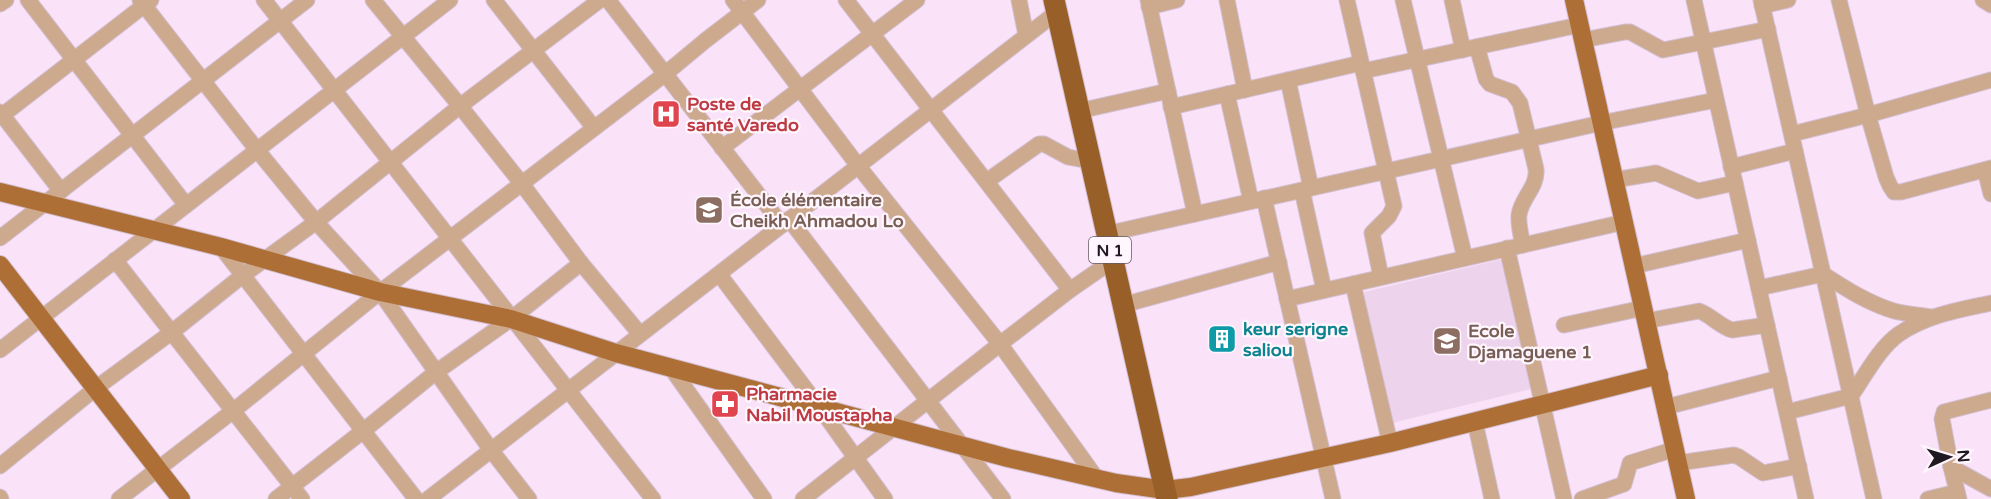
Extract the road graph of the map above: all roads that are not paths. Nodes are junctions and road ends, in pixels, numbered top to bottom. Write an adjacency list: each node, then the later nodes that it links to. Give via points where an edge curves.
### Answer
1 (6, 0): 27 (street)
2 (28, 0): 40 (street)
3 (264, 0): 31 (street)
4 (308, 0): 31 (street)
5 (373, 0): 36 (street)
6 (450, 0): 36 (street)
7 (494, 0): 39 (street)
8 (600, 0): 39 (street)
9 (608, 0): 43 (street)
10 (758, 0): 29 (street)
11 (846, 0): 34 (street)
12 (917, 0): 34 (street)
13 (1019, 0): 35 (street)
14 (1177, 0): 25 (street)
15 (1227, 0): 49 (street)
16 (1347, 0): 42 (street)
17 (1403, 0): 41 (street)
18 (1452, 0): 38 (street)
19 (1574, 0): 33 (main road)
20 (1694, 0): 37 (street)
21 (1788, 0): 26 (street)
22 (1839, 0): 58 (street)
23 (1983, 0): 28 (street)
24 (145, 2): 40 (street); 46 (street)
25 (1148, 3): 50 (street)
26 (1762, 3): 32 (street)
27 (0, 4)
28 (1991, 4)
29 (738, 6): 43 (street, via 706,40); 47 (street)
30 (1055, 6): 35 (street); 56 (highway, N 1)
31 (280, 21): 46 (street); 48 (street)
32 (1768, 29): 37 (street); 61 (street)
33 (1581, 33): 37 (street, via 1630,32 1663,50); 38 (street); 59 (main road)
34 (872, 34): 47 (street); 55 (street)
35 (1026, 35): 55 (street)
36 (402, 37): 48 (street); 53 (street)
37 (1703, 42): 52 (street)
38 (1470, 48): 41 (street); 63 (street, via 1490,84 1512,92 1520,103)
39 (534, 51): 53 (street); 60 (street)
40 (74, 59): 57 (street); 62 (street)
41 (1418, 59): 42 (street); 67 (street)
42 (1362, 67): 44 (street); 72 (street)
43 (665, 74): 60 (street); 64 (street)
44 (1288, 80): 49 (street); 77 (street)
45 (1991, 80): 58 (street)
46 (203, 81): 62 (street); 65 (street)
47 (801, 89): 64 (street); 70 (street)
48 (334, 90): 65 (street); 69 (street)
49 (1245, 90): 51 (street)
50 (1168, 91): 54 (street); 56 (street)
51 (1227, 94): 54 (street); 81 (street)
52 (1716, 100): 59 (street); 73 (street)
53 (460, 106): 69 (street); 76 (street)
54 (1172, 106): 84 (street)
55 (931, 109): 70 (street); 75 (street)
56 (1079, 111): 68 (highway, N 1)
57 (1, 114): 78 (street)
58 (1868, 115): 61 (street); 71 (street, via 1894,192)
59 (1602, 123): 63 (street); 74 (main road)
60 (594, 128): 76 (street)
61 (1792, 134): 66 (street)
62 (133, 135): 78 (street); 83 (street)
63 (1528, 141): 67 (street); 94 (street, via 1537,176 1519,213)
64 (722, 148): 86 (street)
65 (257, 150): 83 (street); 85 (street)
66 (1795, 151): 73 (street); 104 (street)
67 (1441, 159): 72 (street); 95 (street)
68 (1089, 161): 75 (street, via 1039,144); 89 (highway, N 1)
69 (390, 162): 85 (street); 91 (street)
70 (859, 166): 86 (street); 123 (street)
71 (1988, 169): 80 (street)
72 (1386, 171): 77 (street); 106 (street, via 1394,206 1372,233)
73 (1733, 175): 74 (street, via 1698,191 1656,172); 92 (street)
74 (1614, 180): 87 (main road)
75 (987, 181): 109 (street)
76 (522, 184): 91 (street); 100 (street)
77 (1306, 189): 81 (street); 110 (street)
78 (61, 191): 82 (street)
79 (0, 192): 82 (main road)
80 (1991, 194)
81 (1258, 200): 84 (street); 99 (street)
82 (45, 203): 88 (main road); 90 (street)
83 (186, 205): 88 (street)
84 (1196, 214): 89 (street)
85 (316, 222): 97 (street); 111 (street)
86 (785, 222): 103 (street); 134 (street)
87 (1624, 222): 94 (street); 102 (main road)
88 (154, 230): 93 (main road); 96 (street)
89 (1106, 234): 98 (highway, N 1)
90 (0, 238)
91 (451, 239): 111 (street); 118 (street)
92 (1748, 240): 102 (street); 108 (street)
93 (221, 247): 97 (main road); 105 (street)
94 (1515, 247): 95 (street); 136 (street)
95 (1465, 258): 106 (street)
96 (115, 260): 117 (street); 121 (street)
97 (265, 260): 105 (street); 111 (main road)
98 (1112, 261): 109 (street); 114 (highway, N 1)
99 (1279, 262): 112 (street); 114 (street)
100 (581, 263): 118 (street); 122 (street)
101 (0, 265): 117 (main road)
102 (1634, 266): 115 (main road)
103 (719, 274): 122 (street); 138 (street)
104 (1823, 274): 108 (street); 116 (street, via 1875,304 1896,312); 133 (street)
105 (242, 276): 121 (street); 126 (street)
106 (1381, 277): 107 (street)
107 (1353, 284): 110 (street); 144 (street)
108 (1759, 288): 120 (street)
109 (1070, 290): 123 (street)
110 (1324, 290): 112 (street)
111 (380, 292): 118 (main road); 126 (street); 128 (street)
112 (1287, 298): 148 (street)
113 (1991, 303): 116 (street)
114 (1123, 305): 157 (highway, N 1)
115 (1645, 315): 119 (street); 120 (street, via 1699,311 1731,330); 129 (main road)
116 (1931, 317): 133 (street, via 1898,335 1878,356)
117 (41, 318): 124 (street); 131 (main road)
118 (511, 319): 125 (main road); 128 (street); 132 (street)
119 (1564, 325)
120 (1767, 325): 130 (street)
121 (172, 332): 131 (street); 139 (street)
122 (640, 334): 125 (street)
123 (1000, 344): 134 (street); 154 (street)
124 (0, 350)
125 (616, 353): 127 (main road); 132 (street)
126 (303, 354): 139 (street); 143 (street)
127 (671, 368): 138 (main road); 167 (street)
128 (436, 372): 143 (street); 146 (street)
129 (1659, 375): 136 (main road); 137 (main road)
130 (1779, 378): 137 (street); 140 (street)
131 (96, 388): 150 (street); 153 (main road)
132 (568, 390): 146 (street); 166 (street)
133 (1851, 396): 140 (street); 177 (street)
134 (928, 400): 142 (street); 145 (street)
135 (1991, 400): 152 (street, via 1944,412)
136 (1543, 405): 141 (main road); 173 (street)
137 (1666, 407): 147 (main road)
138 (820, 408): 142 (main road); 149 (street)
139 (233, 411): 153 (street); 155 (street)
140 (1787, 412): 151 (street)
141 (1475, 422): 144 (main road); 172 (street)
142 (895, 428): 145 (main road); 149 (street)
143 (363, 432): 155 (street); 163 (street)
144 (1390, 443): 148 (main road)
145 (965, 447): 154 (main road); 170 (street)
146 (491, 450): 164 (street); 165 (street)
147 (1677, 456): 151 (street, via 1729,455 1763,473); 174 (street, via 1630,463 1624,484); 175 (main road)
148 (1324, 457): 157 (main road); 171 (street)
149 (855, 458): 168 (street); 169 (street)
150 (0, 466)
151 (1799, 466): 176 (street)
152 (1951, 467): 156 (street); 158 (street)
153 (158, 469): 159 (street); 160 (main road)
154 (1097, 479): 157 (main road)
155 (292, 486): 161 (street); 162 (street)
156 (1991, 489)
157 (1166, 494)
158 (1958, 496): 178 (street)
159 (119, 499)
160 (181, 499)
161 (276, 499)
162 (302, 499)
163 (416, 499)
164 (428, 499)
165 (529, 499)
166 (653, 499)
167 (764, 499)
168 (803, 499)
169 (885, 499)
170 (1003, 499)
171 (1333, 499)
172 (1492, 499)
173 (1564, 499)
174 (1582, 499)
175 (1686, 499)
176 (1806, 499)
177 (1874, 499)
178 (1928, 499)

